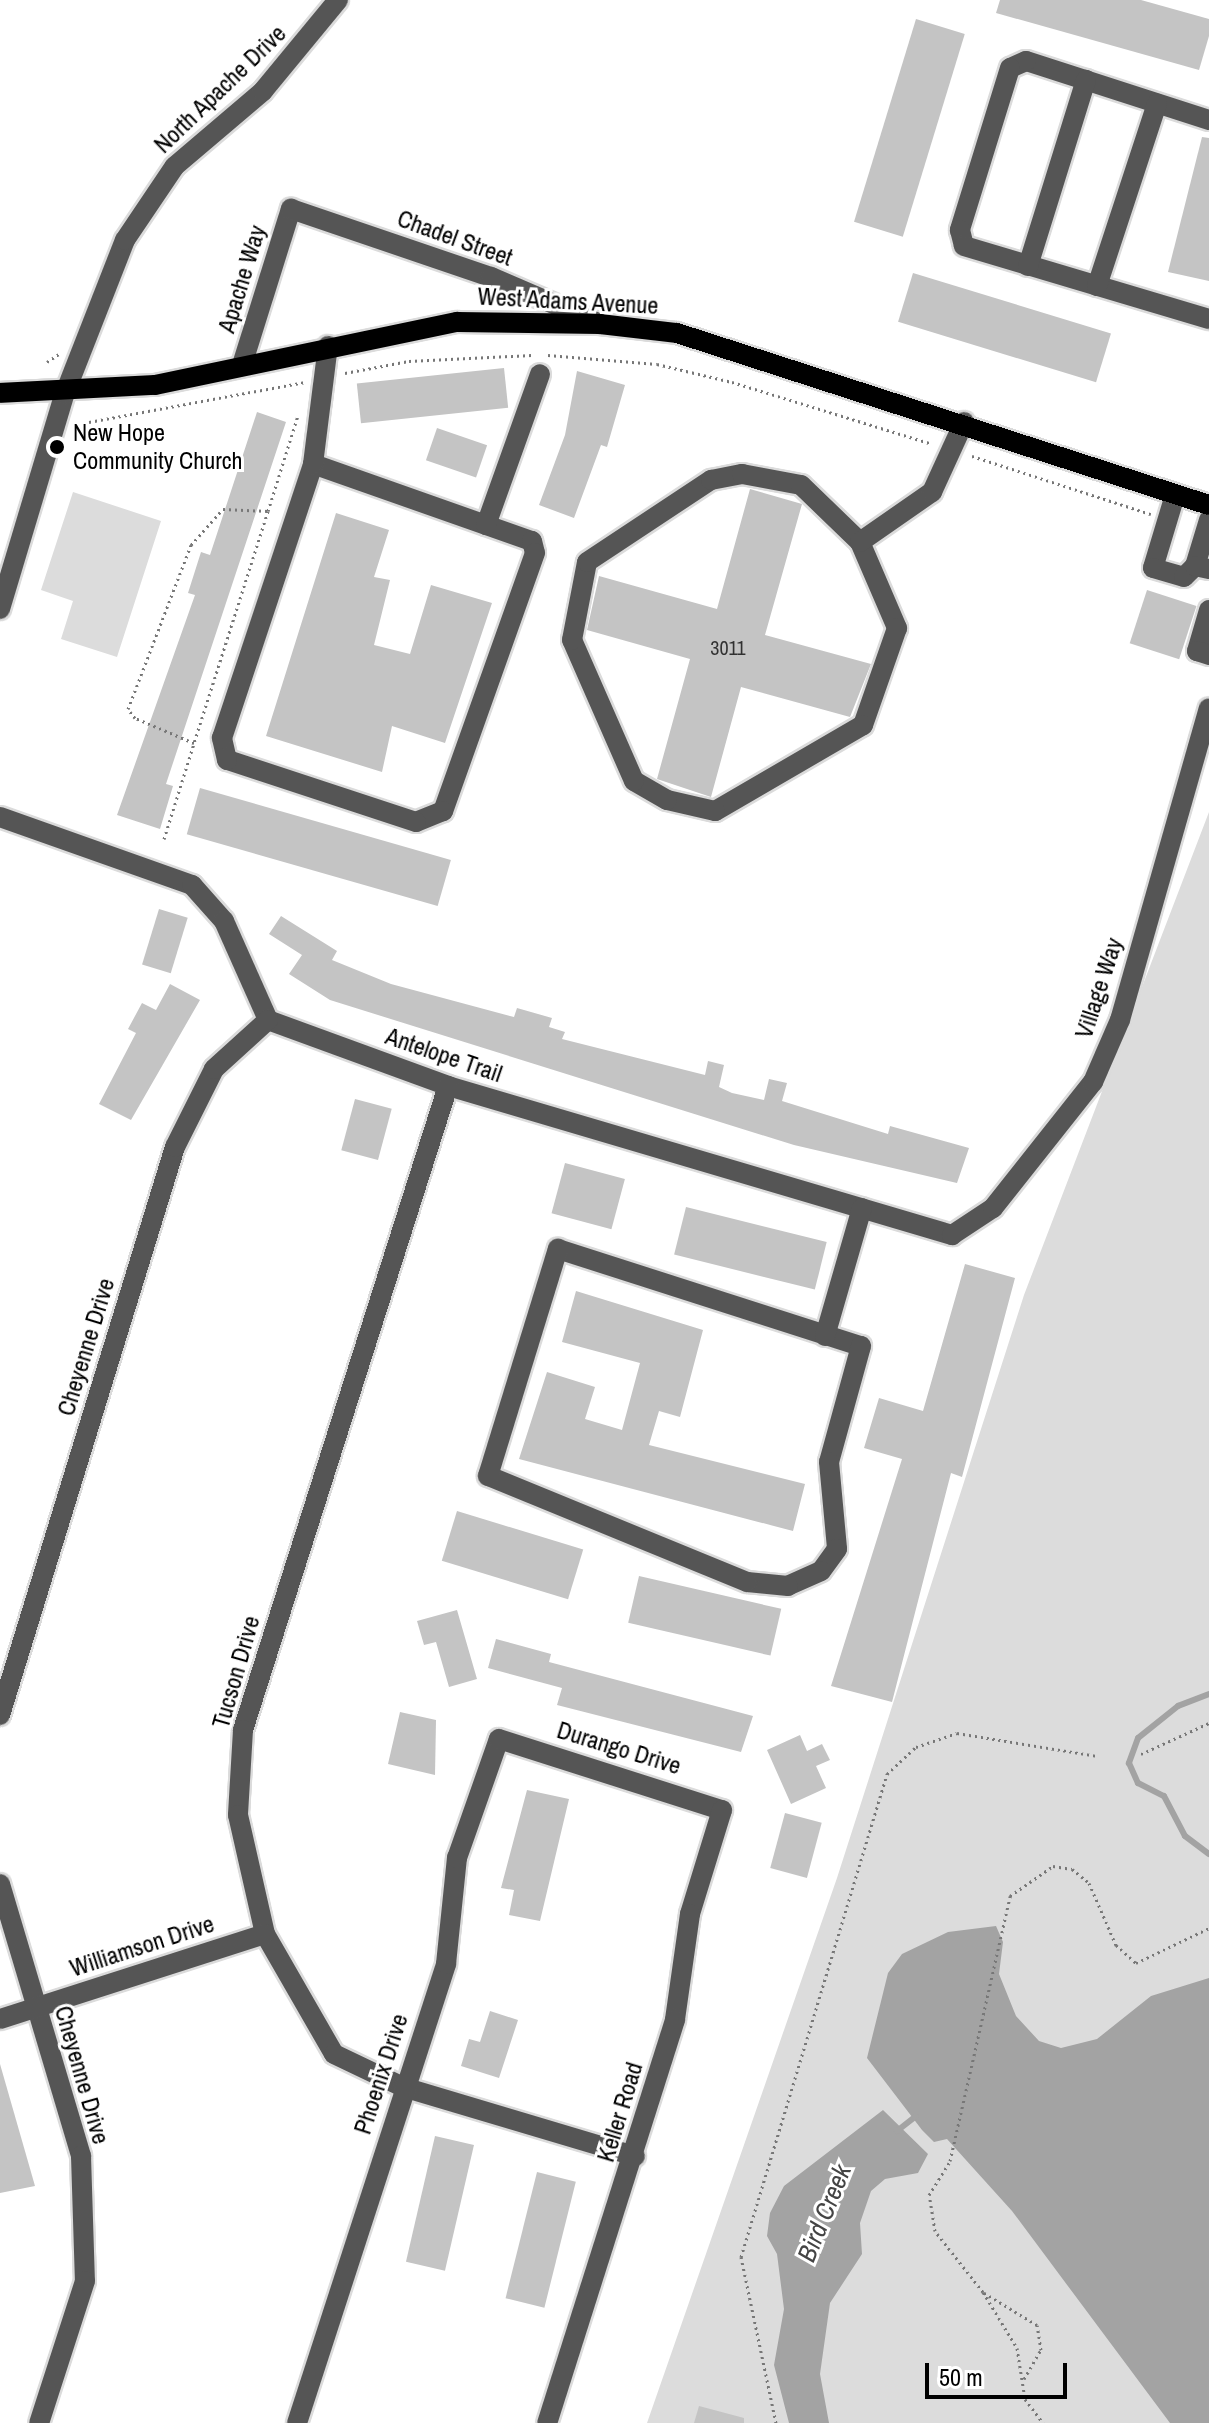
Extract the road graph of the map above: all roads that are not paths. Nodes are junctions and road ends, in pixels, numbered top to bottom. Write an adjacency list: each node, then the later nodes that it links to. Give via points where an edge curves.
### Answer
1 (338, 0): 14 (street, North Apache Drive, via 263,91 175,166 125,240)
2 (1086, 80): 3 (street); 6 (street); 6 (street, via 1026,61 1010,68 960,230 964,246)
3 (1157, 104): 4 (street); 7 (street)
4 (1209, 120)
5 (291, 209): 9 (street, Chadel Street, via 491,277); 11 (street, Apache Way)
6 (1028, 266): 7 (street)
7 (1097, 286): 8 (street)
8 (1209, 319)
9 (600, 324): 10 (main road, West Adams Avenue, via 457,322); 15 (main road, West Adams Avenue, via 677,333)
10 (328, 346): 11 (main road, West Adams Avenue); 16 (street)
11 (242, 365): 14 (main road, West Adams Avenue)
12 (540, 374): 20 (street)
13 (0, 393): 14 (main road, West Adams Avenue)
14 (65, 393): 23 (street, North Apache Drive)
15 (964, 422): 17 (main road, West Adams Avenue); 21 (street, via 932,492)
16 (313, 464): 20 (street); 20 (street, via 222,738 227,760 416,822 443,811 535,553 532,541)
17 (1175, 495): 18 (main road, West Adams Avenue); 22 (street, via 1153,568 1184,577)
18 (1209, 505)
19 (1209, 520): 22 (street)
20 (486, 525)
21 (860, 542): 21 (street, via 801,485 742,474 711,480 587,562 572,640 634,781 667,800 715,811 863,725 897,628)
22 (1202, 567)
23 (0, 609)
24 (1209, 610): 25 (street, via 1197,651)
25 (1209, 655)
26 (1209, 708): 31 (street, Village Way, via 1120,1020 1093,1082 993,1208)
27 (0, 817): 28 (street, via 192,885 224,921)
28 (268, 1020): 29 (street, Antelope Trail); 33 (street, Cheyenne Drive, via 214,1069 175,1147)
29 (448, 1086): 30 (street, Antelope Trail); 37 (street, Tucson Drive, via 243,1730 238,1815)
30 (862, 1208): 31 (street, Antelope Trail); 32 (street)
31 (952, 1235)
32 (825, 1336): 32 (street, via 861,1346 829,1462 837,1549 821,1571 788,1586 747,1582 488,1476 558,1249)
33 (0, 1715)
34 (499, 1739): 35 (street, Durango Drive); 40 (street, Phoenix Drive, via 457,1858 446,1964)
35 (722, 1810): 41 (street, Keller Road, via 690,1914 675,2020)
36 (0, 1884): 38 (street, Cheyenne Drive)
37 (265, 1934): 38 (street, Williamson Drive); 40 (street, Tucson Drive, via 334,2054)
38 (35, 2007): 39 (street, Williamson Drive); 42 (street, Cheyenne Drive, via 81,2156 85,2281)
39 (0, 2019)
40 (403, 2087): 41 (street, Tucson Drive); 43 (street, Phoenix Drive)
41 (635, 2156): 44 (street, Keller Road)
42 (39, 2423)
43 (297, 2423)
44 (547, 2423)

